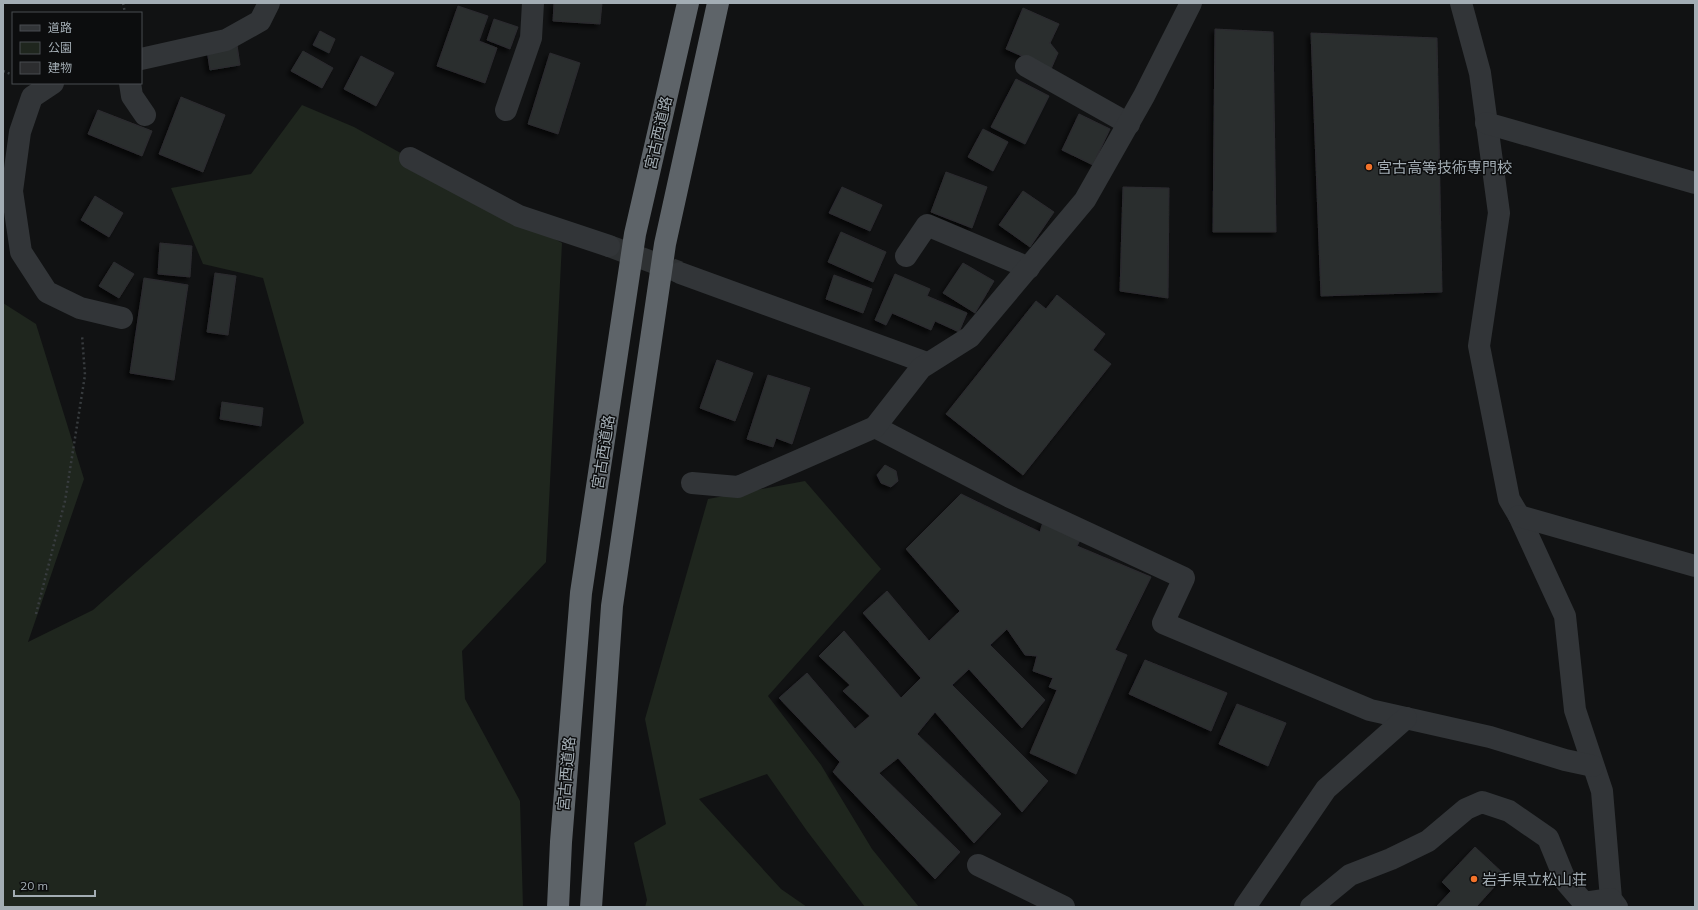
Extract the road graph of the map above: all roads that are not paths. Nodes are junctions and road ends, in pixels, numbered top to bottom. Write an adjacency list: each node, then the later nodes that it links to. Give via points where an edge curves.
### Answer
1 (270, 3): 7 (street, via 260,21 226,40)
2 (533, 3): 11 (street, via 531,38)
3 (688, 3): 31 (highway, 宮古西道路, via 635,234 581,593 560,842)
4 (718, 3): 32 (highway, 宮古西道路, via 665,244 612,606)
5 (1191, 3): 14 (street)
6 (1461, 3): 13 (street, via 1480,74)
7 (142, 59)
8 (1026, 66): 14 (street)
9 (52, 84): 21 (street, via 32,97 20,132 12,191 21,252 47,292 80,308)
10 (130, 84): 12 (street, via 132,96)
11 (506, 110)
12 (145, 115)
13 (1486, 123): 16 (street); 25 (street, via 1499,213 1479,346 1509,499)
14 (1129, 124): 19 (street, via 1086,200)
15 (410, 158): 17 (street, via 519,216)
16 (1695, 183)
17 (609, 246)
18 (906, 256): 19 (street, via 927,225)
19 (1029, 268): 22 (street, via 970,338)
20 (680, 273): 22 (street)
21 (122, 318)
22 (927, 363): 23 (street)
23 (875, 427): 24 (street, via 738,487); 27 (street, via 1010,497 1184,578 1162,623 1370,710)
24 (692, 483)
25 (1519, 516): 26 (street); 28 (street, via 1564,616 1575,710)
26 (1695, 566)
27 (1406, 718): 28 (street, via 1490,737); 34 (street, via 1326,789)
28 (1593, 766): 30 (street, via 1602,791)
29 (978, 866): 33 (street)
30 (1614, 903): 35 (street, via 1584,903 1566,882 1548,838 1509,811 1482,802 1466,809 1428,842 1350,876)
31 (558, 907)
32 (591, 907)
33 (1064, 907)
34 (1245, 907)
35 (1311, 907)

